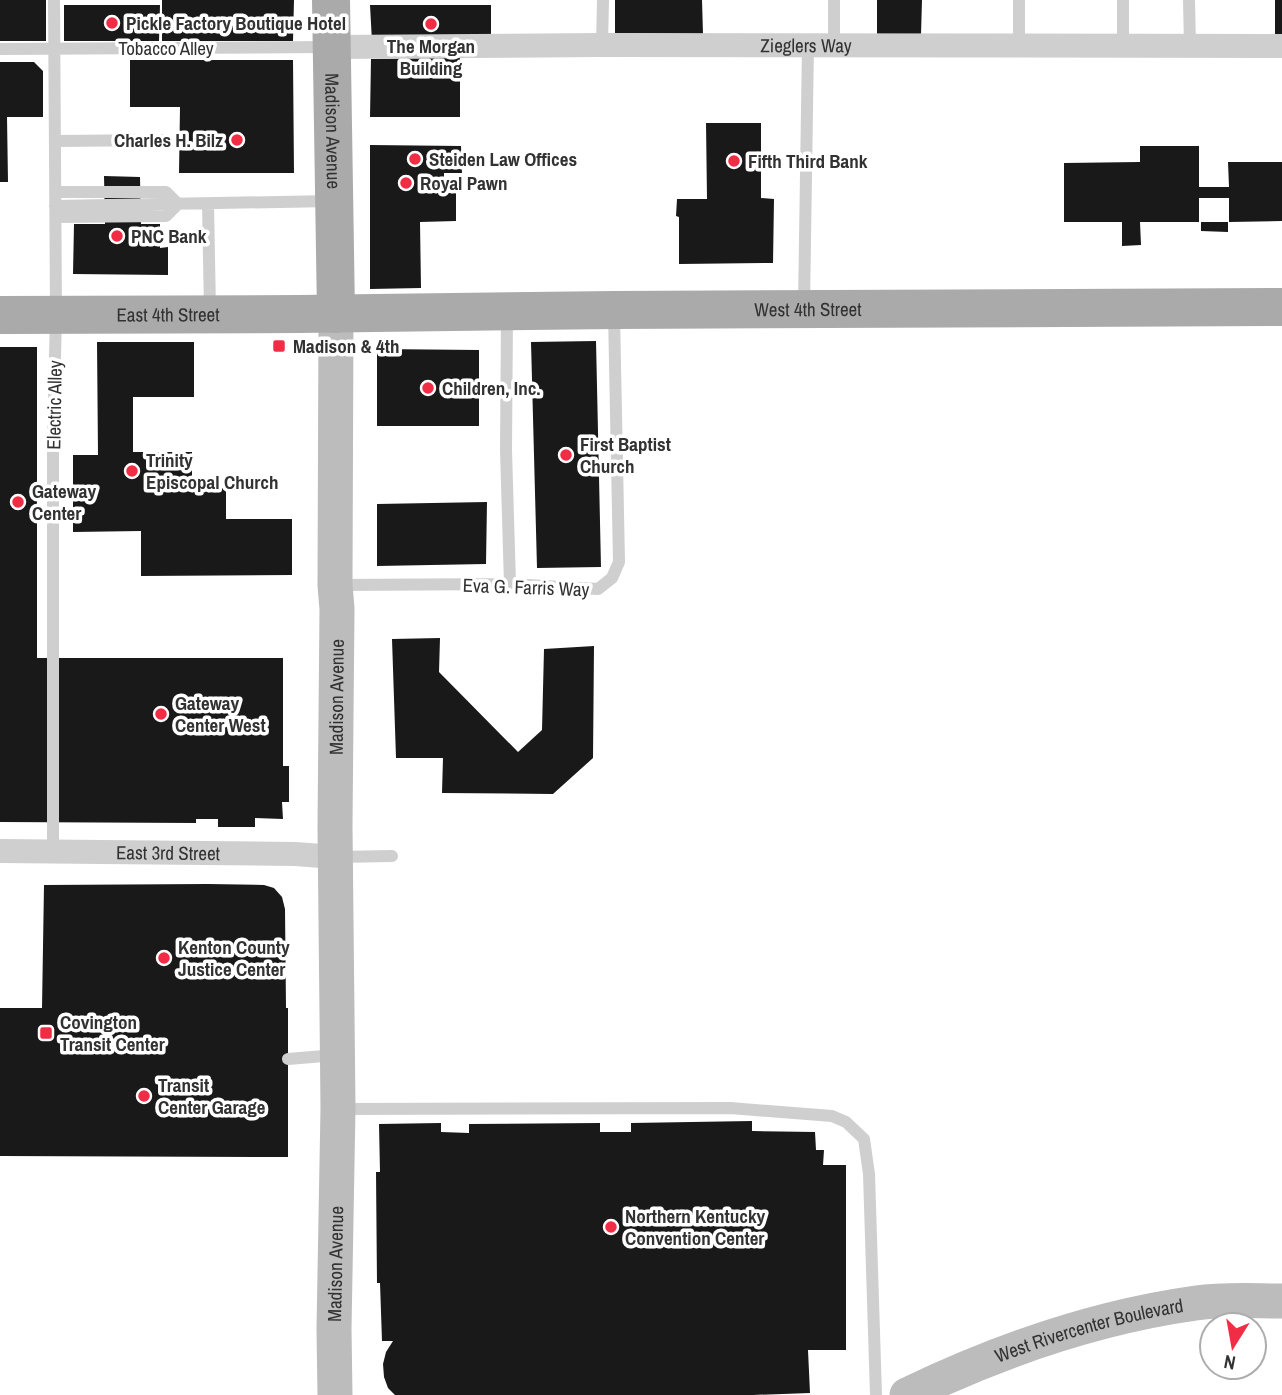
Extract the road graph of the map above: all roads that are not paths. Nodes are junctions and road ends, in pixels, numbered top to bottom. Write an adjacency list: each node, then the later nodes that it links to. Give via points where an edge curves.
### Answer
1 (54, 0): 17 (lane, Electric Alley)
2 (331, 0): 15 (main road, Madison Avenue)
3 (603, 0): 8 (lane)
4 (834, 0): 10 (lane)
5 (1020, 0): 11 (lane)
6 (1122, 0): 12 (lane)
7 (1189, 0): 13 (lane)
8 (602, 45): 9 (street, Zieglers Way); 15 (street, Zieglers Way)
9 (808, 45): 10 (street, Zieglers Way); 26 (lane)
10 (834, 46): 11 (street, Zieglers Way)
11 (1019, 46): 12 (street, Zieglers Way)
12 (1123, 46): 13 (street, Zieglers Way)
13 (1191, 46): 14 (street, Zieglers Way)
14 (1282, 46)
15 (332, 47): 17 (lane, Tobacco Alley); 21 (main road, Madison Avenue)
16 (0, 49): 17 (lane, Tobacco Alley)
17 (54, 49): 19 (lane, Electric Alley)
18 (165, 140): 19 (lane)
19 (55, 141): 20 (lane, Electric Alley)
20 (55, 192): 22 (lane, via 166,192); 24 (lane, Electric Alley)
21 (334, 201): 23 (lane); 31 (main road, Madison Avenue)
22 (178, 204): 23 (lane); 24 (lane, via 166,216)
23 (208, 204): 30 (lane)
24 (56, 211): 29 (lane, Electric Alley)
25 (1282, 307): 26 (main road, West 4th Street)
26 (804, 309): 27 (main road, West 4th Street)
27 (614, 310): 28 (main road, West 4th Street); 33 (lane, Eva G. Farris Way, via 619,562 612,578 598,589)
28 (508, 311): 31 (main road, West 4th Street); 33 (lane)
29 (56, 314): 30 (main road, East 4th Street); 32 (main road, East 4th Street); 36 (lane, Electric Alley)
30 (210, 314): 31 (main road, East 4th Street)
31 (336, 314): 34 (street, Madison Avenue)
32 (0, 315)
33 (510, 584): 34 (lane, Eva G. Farris Way)
34 (335, 585): 38 (street, Madison Avenue)
35 (0, 851): 36 (street, East 3rd Street)
36 (53, 852): 38 (street, East 3rd Street)
37 (392, 856): 38 (lane)
38 (335, 858): 39 (street, Madison Avenue)
39 (337, 1055): 40 (lane); 41 (street, Madison Avenue)
40 (288, 1059)
41 (338, 1108): 43 (street, Madison Avenue); 44 (lane, via 730,1108 832,1116 846,1122 864,1139 869,1174)
42 (1282, 1301): 45 (street, West Rivercenter Boulevard, via 1197,1303 1111,1319 1017,1348)
43 (335, 1395)
44 (876, 1395)
45 (906, 1395)

